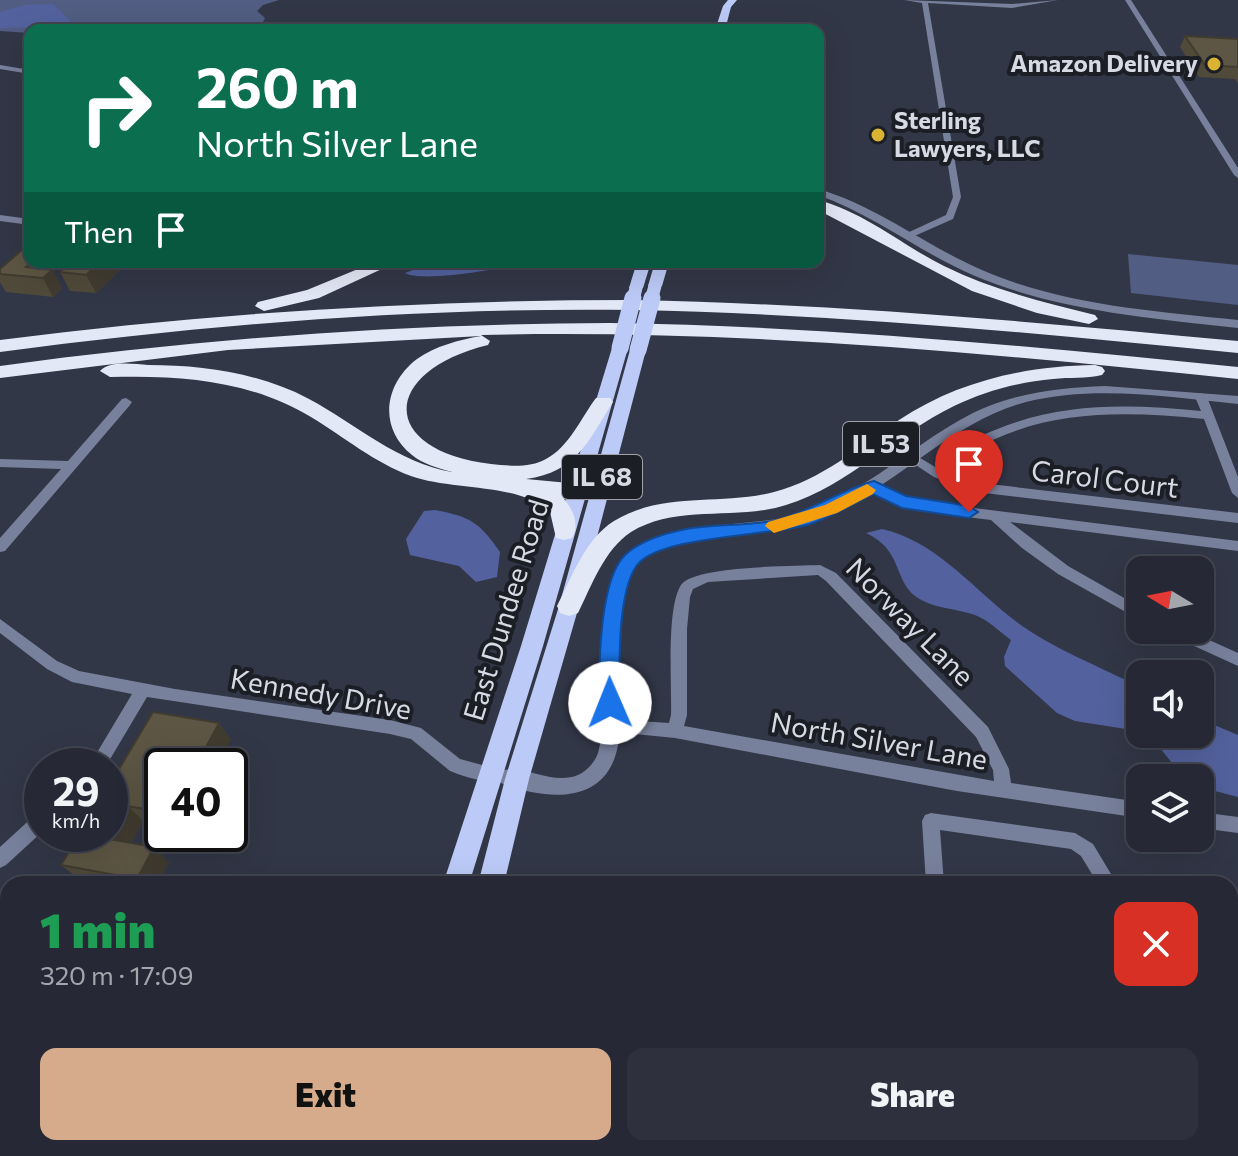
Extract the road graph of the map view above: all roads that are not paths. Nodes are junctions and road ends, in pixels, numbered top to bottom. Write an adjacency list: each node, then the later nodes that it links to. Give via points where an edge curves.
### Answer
1 (907, 0): 4 (street)
2 (1055, 0): 4 (street, via 1012,6)
3 (1128, 0): 9 (street)
4 (925, 1): 14 (street, via 957,197 950,217)
5 (728, 2): 6 (main road)
6 (722, 24)
7 (0, 67): 8 (street)
8 (24, 71)
9 (1238, 175)
10 (824, 194): 14 (street)
11 (824, 208): 20 (highway, via 943,272 1028,306)
12 (0, 218): 13 (street)
13 (24, 221)
14 (910, 235): 18 (street, via 962,266 1024,290 1104,308)
15 (376, 268): 21 (highway, via 273,304)
16 (642, 268): 23 (main road, East Dundee Road, bridge)
17 (660, 268): 23 (main road, East Dundee Road / IL 68, bridge)
18 (1238, 324)
19 (589, 329): 24 (highway, via 256,343); 25 (highway, via 903,341); 31 (highway, via 506,337 446,351 413,373 400,393 396,413 404,434 421,453 467,467 522,472 567,456)
20 (1238, 340)
21 (4, 346): 22 (highway, via 279,317 594,305 851,313)
22 (1238, 347)
23 (629, 349): 31 (main road, East Dundee Road); 36 (main road, East Dundee Road / IL 68)
24 (0, 372)
25 (1238, 373)
26 (1238, 380): 47 (highway, IL 53, via 1079,371 995,383 924,414 833,478 801,492 745,506 673,510 637,519 605,542)
27 (0, 381): 38 (highway, via 153,370 216,376 297,402 410,468)
28 (1201, 397): 29 (street); 32 (street); 33 (street, via 1130,391 1027,398 947,431)
29 (1238, 400)
30 (126, 402): 35 (street)
31 (603, 402): 40 (main road, East Dundee Road)
32 (1208, 416): 37 (street, Carol Court, via 1134,408 1047,415 974,444 962,465); 41 (street)
33 (911, 458): 37 (street, Carol Court); 39 (street)
34 (0, 463): 35 (street)
35 (72, 465): 46 (street)
36 (601, 483): 40 (highway); 47 (main road, East Dundee Road / IL 68)
37 (966, 485): 43 (street, Carol Court)
38 (521, 486): 40 (highway); 44 (highway, via 562,509)
39 (874, 487): 42 (street, via 918,506); 53 (street, via 805,519 686,536 646,549 629,562 616,597 609,658)
40 (576, 493): 44 (main road, East Dundee Road)
41 (1238, 493)
42 (994, 515): 45 (street); 48 (street, via 1053,563)
43 (1238, 518)
44 (564, 532): 56 (main road, East Dundee Road)
45 (1238, 546)
46 (0, 547)
47 (569, 606): 57 (main road, East Dundee Road / IL 53)
48 (1126, 606)
49 (0, 625): 52 (street, Kennedy Drive, via 52,665 77,677)
50 (1203, 644): 51 (street)
51 (1238, 660)
52 (143, 690): 55 (street); 56 (street, Kennedy Drive, via 415,733 456,766)
53 (610, 726): 54 (street, North Silver Lane); 57 (street, via 606,757 585,781 565,786)
54 (675, 731): 58 (street, North Silver Lane); 58 (street, Norway Lane, via 686,588 708,577 820,570 982,732 1001,769)
55 (108, 748)
56 (491, 774): 57 (street); 64 (main road, East Dundee Road)
57 (517, 779): 65 (main road, East Dundee Road / IL 53)
58 (1003, 790): 59 (street, North Silver Lane)
59 (1126, 808)
60 (1214, 822): 61 (street)
61 (1238, 825)
62 (24, 837): 63 (street)
63 (0, 859)
64 (459, 876)
65 (493, 876)
66 (934, 876): 67 (street, via 931,821 1075,841)
67 (1103, 876)

